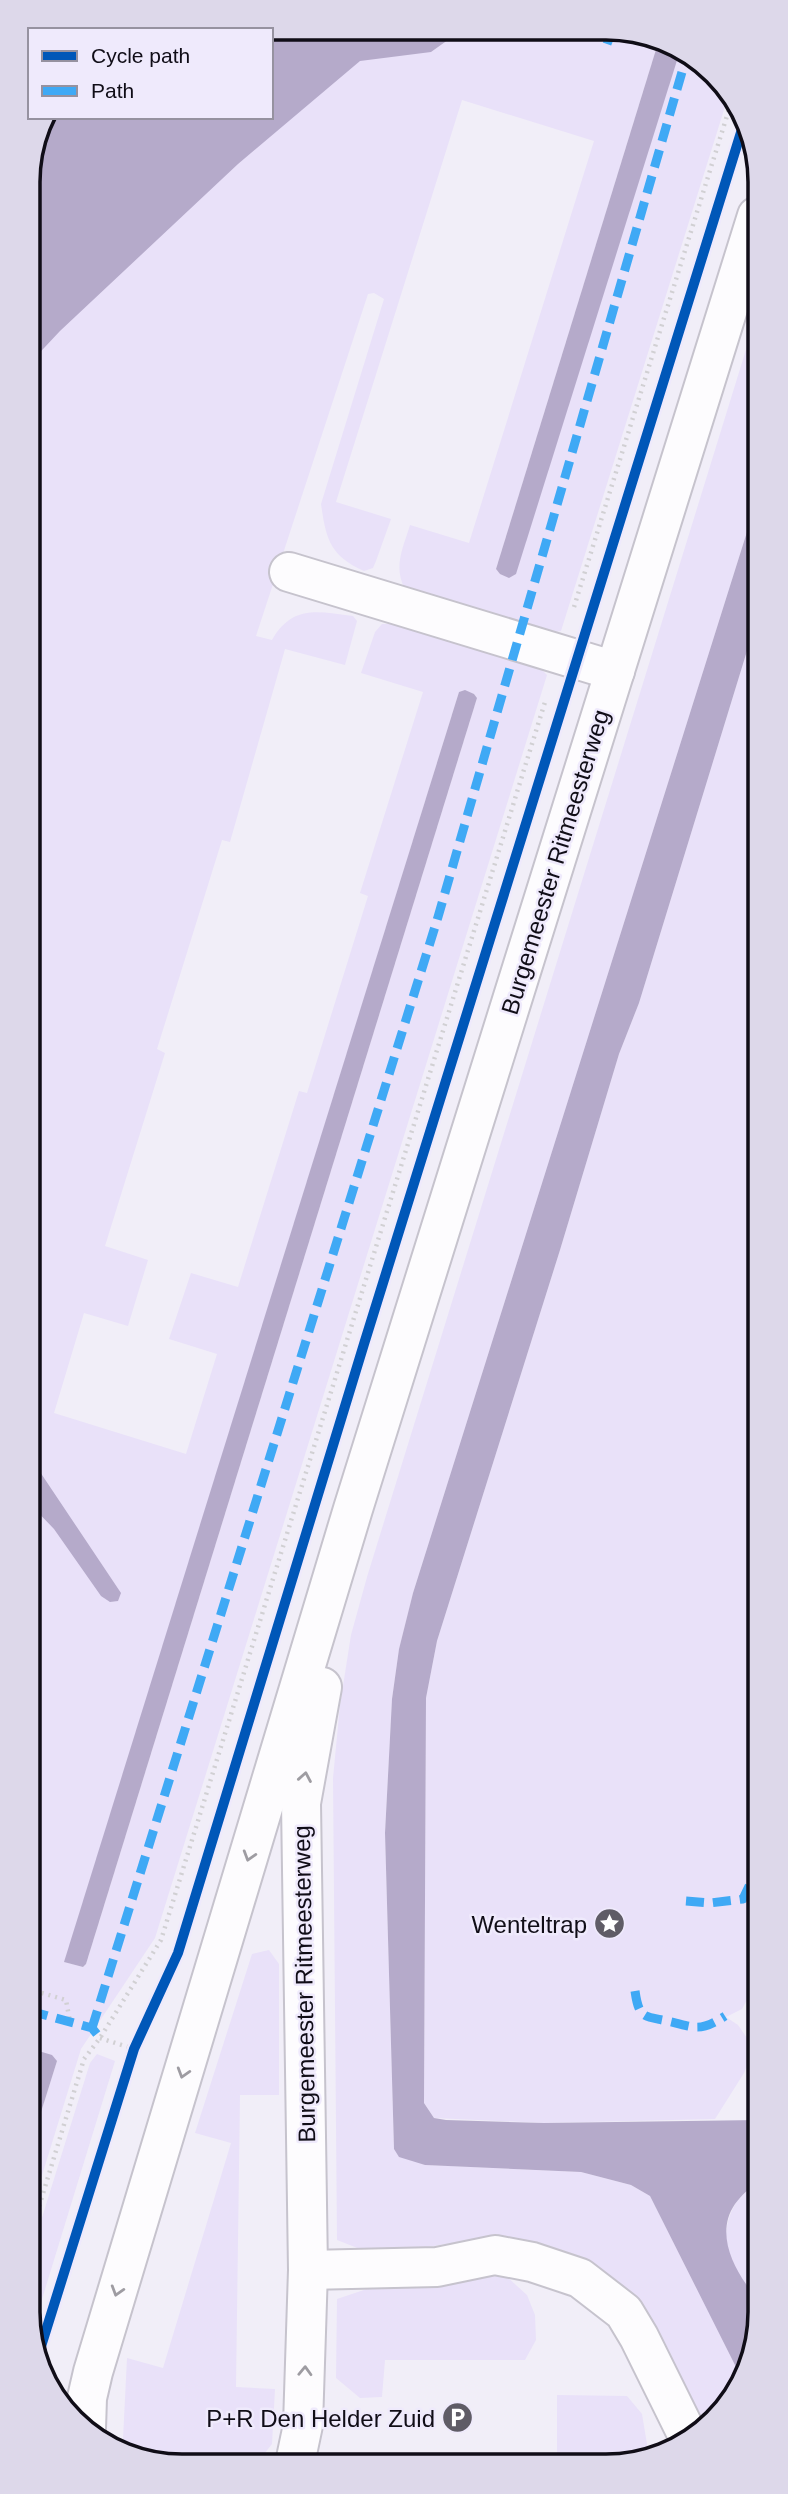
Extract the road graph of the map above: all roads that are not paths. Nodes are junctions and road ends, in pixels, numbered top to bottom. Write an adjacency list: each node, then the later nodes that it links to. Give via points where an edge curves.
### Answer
1 (748, 245): 3 (street, Burgemeester Ritmeesterweg)
2 (289, 572): 3 (street)
3 (615, 671): 4 (street, Burgemeester Ritmeesterweg)
4 (354, 1509): 5 (street, Burgemeester Ritmeesterweg, one-way to 4, via 301,1803); 6 (street, Burgemeester Ritmeesterweg, one-way to 6, via 93,2372)
5 (309, 2270): 7 (street, via 437,2267 495,2255 580,2278 624,2312); 8 (street, Burgemeester Ritmeesterweg, one-way to 5, via 303,2425)
6 (86, 2416)
7 (685, 2430)
8 (297, 2454)

